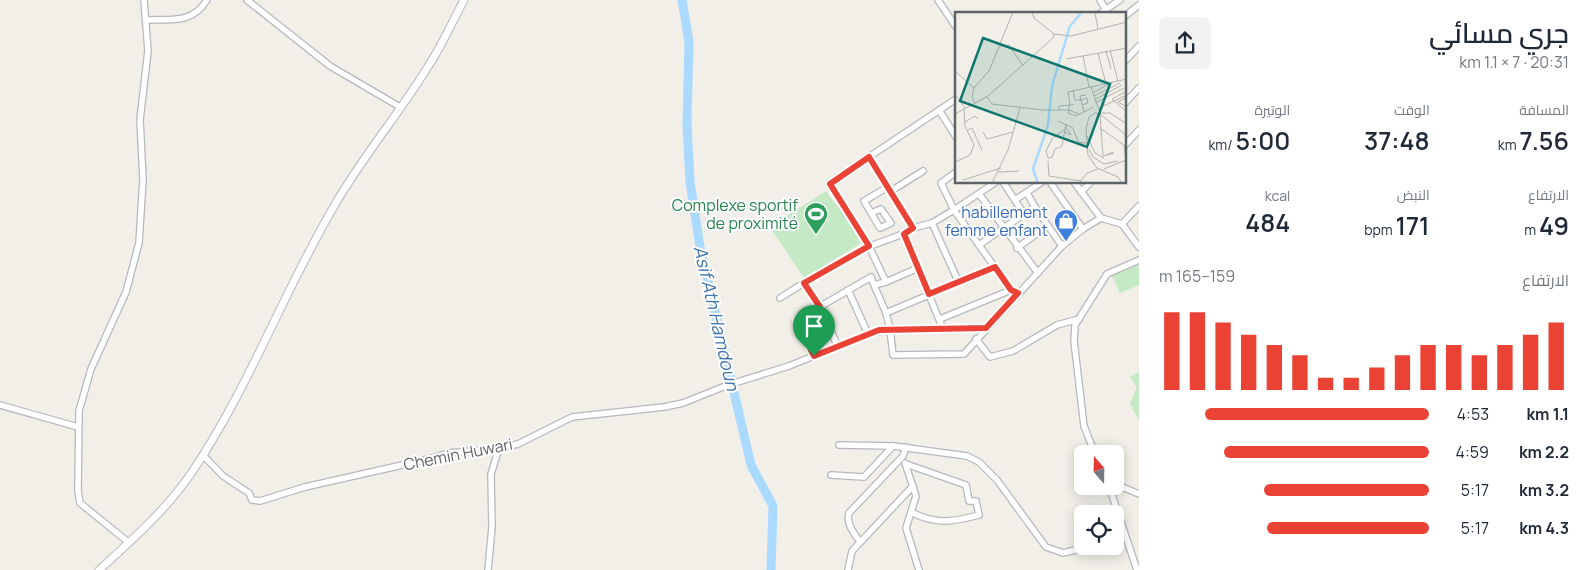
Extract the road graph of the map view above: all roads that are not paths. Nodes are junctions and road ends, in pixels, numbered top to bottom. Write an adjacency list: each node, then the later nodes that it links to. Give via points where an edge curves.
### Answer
1 (144, 0): 12 (street)
2 (207, 0): 12 (street, via 190,18)
3 (247, 0): 19 (street, via 330,66)
4 (464, 0): 19 (street, via 437,51)
5 (938, 0): 13 (street)
6 (1100, 0): 9 (street)
7 (1120, 0): 9 (street)
8 (1139, 5): 11 (street)
9 (1106, 10): 10 (street)
10 (1102, 12)
11 (1126, 15)
12 (147, 20): 81 (street, via 148,52 140,120 143,179 139,243 126,292 86,383)
13 (955, 26)
14 (1139, 46): 15 (street)
15 (1126, 60)
16 (1139, 88): 18 (street)
17 (955, 100): 20 (street)
18 (1126, 102)
19 (400, 107): 87 (street, via 348,182 311,246 227,416)
20 (939, 110): 22 (street); 24 (street)
21 (1139, 130): 23 (street)
22 (955, 135)
23 (1126, 144)
24 (869, 157): 33 (street); 52 (street, via 830,184)
25 (923, 171): 33 (street)
26 (955, 173): 40 (street, via 941,183)
27 (993, 184): 36 (street)
28 (1004, 184): 37 (street)
29 (1039, 184): 35 (street)
30 (1051, 184): 49 (street)
31 (1076, 184): 34 (street)
32 (1089, 184): 34 (street)
33 (889, 189): 41 (street, via 864,202); 48 (street)
34 (1082, 192): 43 (street)
35 (1027, 193): 37 (street); 39 (street)
36 (980, 194): 40 (street); 47 (street)
37 (1016, 200): 42 (street)
38 (1139, 206): 45 (street)
39 (1035, 207): 42 (street); 46 (street)
40 (954, 210): 44 (street); 51 (street)
41 (871, 213)
42 (1024, 214): 47 (street)
43 (1101, 218): 45 (street); 49 (street)
44 (932, 223): 48 (street); 61 (street)
45 (1122, 224): 54 (street)
46 (1047, 226): 53 (street); 55 (street)
47 (1003, 227): 51 (street); 55 (street)
48 (913, 228): 50 (street)
49 (1083, 229): 53 (street)
50 (904, 234): 52 (street); 58 (street)
51 (978, 245): 57 (street)
52 (869, 246): 60 (street); 62 (street)
53 (1062, 246): 59 (street)
54 (1139, 247)
55 (1018, 248): 59 (street)
56 (1139, 260): 72 (street, via 1107,274)
57 (995, 267): 61 (street); 65 (street)
58 (918, 268): 60 (street); 67 (street)
59 (1038, 273): 66 (street)
60 (886, 282): 63 (street)
61 (958, 282): 67 (street)
62 (804, 283): 68 (street); 69 (street)
63 (874, 286): 64 (street, via 871,277); 70 (street)
64 (848, 290): 69 (street); 76 (street)
65 (1011, 290): 66 (street); 71 (street)
66 (1018, 293): 74 (street)
67 (929, 294): 70 (street); 71 (street)
68 (780, 298)
69 (820, 307): 78 (street); 79 (street, via 797,320)
70 (886, 313): 75 (street)
71 (940, 319): 73 (street)
72 (1079, 319): 77 (street, via 1058,325 1013,351 990,357); 83 (street, via 1074,342 1077,378 1084,426)
73 (943, 328): 74 (street, Chemin Huwari); 75 (street, Chemin Huwari)
74 (986, 328): 77 (street)
75 (890, 329): 76 (street, Chemin Huwari); 77 (street, via 892,355 964,354)
76 (868, 334): 78 (street, Chemin Huwari)
77 (976, 339)
78 (838, 347): 79 (street, Chemin Huwari)
79 (814, 356): 86 (street, Chemin Huwari, via 664,408 572,417 518,444)
80 (0, 405): 81 (street)
81 (78, 427): 97 (street, via 80,503)
82 (840, 445): 84 (street)
83 (1091, 445)
84 (893, 446): 85 (street); 90 (street, via 864,477)
85 (906, 447): 88 (street); 99 (street, via 967,456 979,462 1009,494 1046,547 1063,553)
86 (499, 448): 87 (street, Chemin Huwari, via 448,453 260,501 252,500 249,493 223,476); 102 (street, via 491,474 492,528)
87 (203, 455): 97 (street, via 147,526)
88 (903, 456): 89 (street); 98 (street, via 849,513 851,529)
89 (906, 464): 91 (street); 95 (street, via 966,486 969,501 976,500 979,515 950,522)
90 (831, 475)
91 (913, 486): 95 (street, via 916,496); 98 (street)
92 (1124, 488): 93 (street)
93 (1139, 494)
94 (1112, 495): 96 (street)
95 (911, 512): 104 (street, via 906,528)
96 (1125, 535): 100 (street)
97 (128, 542): 101 (street)
98 (860, 542): 103 (street, via 852,550)
99 (1074, 550)
100 (1136, 559): 105 (street)
101 (98, 570)
102 (488, 570)
103 (848, 570)
104 (919, 570)
105 (1137, 570)

